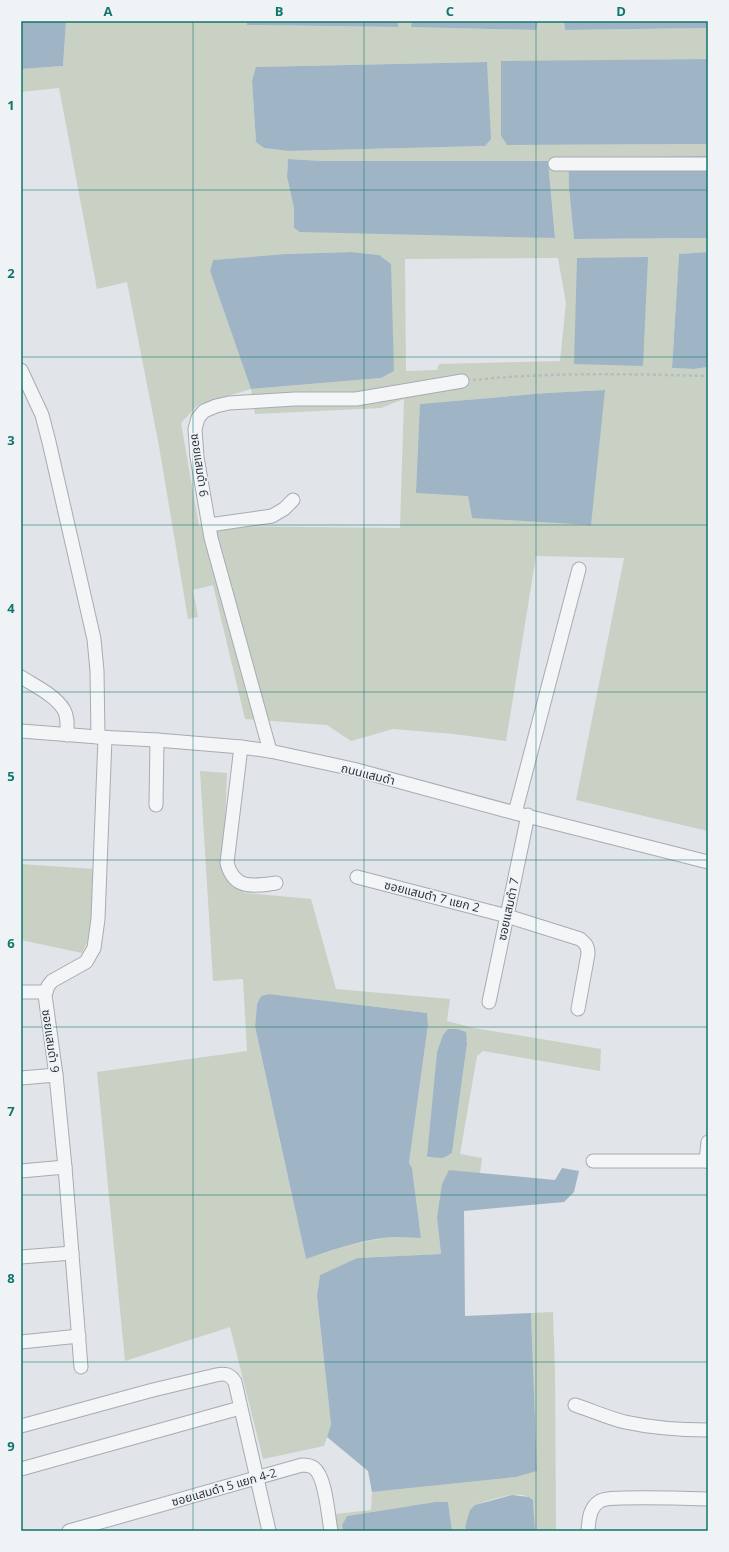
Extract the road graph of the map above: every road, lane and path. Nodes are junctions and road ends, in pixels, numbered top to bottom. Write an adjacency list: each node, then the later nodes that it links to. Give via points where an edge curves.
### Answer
1 (555, 164): 2 (street)
2 (708, 164)
3 (21, 370): 12 (street, ซอยแสมดำ 9, via 42,415 94,639)
4 (708, 376): 5 (path, via 616,373 498,377)
5 (462, 381): 7 (street, ซอยแสมดำ 6, via 356,399 229,403 204,411 198,418 195,429 197,457)
6 (294, 500): 7 (street, via 272,516)
7 (209, 525): 15 (street, ซอยแสมดำ 6)
8 (579, 569): 17 (street)
9 (21, 677): 11 (street, via 53,698 64,710 68,722)
10 (21, 730): 11 (street, ถนนแสมดำ)
11 (67, 735): 12 (street, ถนนแสมดำ)
12 (101, 738): 13 (street, ถนนแสมดำ); 24 (street, ซอยแสมดำ 9, via 98,919 94,948 86,962 52,981)
13 (157, 740): 14 (street, ถนนแสมดำ); 16 (street)
14 (241, 747): 15 (street, ถนนแสมดำ); 21 (street, via 227,863 229,873 245,885)
15 (270, 751): 17 (street, ถนนแสมดำ, via 353,769)
16 (156, 805)
17 (515, 812): 18 (street, ถนนแสมดำ)
18 (528, 815): 19 (street, ถนนแสมดำ); 22 (street, ซอยแสมดำ 7)
19 (708, 862)
20 (357, 877): 22 (street, ซอยแสมดำ 7 แยก 2)
21 (276, 883)
22 (507, 916): 25 (street, ซอยแสมดำ 7); 26 (street, ซอยแสมดำ 7 แยก 2, via 586,943 588,954)
23 (21, 992): 24 (street)
24 (46, 992): 27 (street, ซอยแสมดำ 9)
25 (488, 1002)
26 (578, 1009)
27 (56, 1075): 28 (street); 32 (street, ซอยแสมดำ 9)
28 (21, 1078)
29 (708, 1142): 31 (street)
30 (593, 1161): 31 (street)
31 (707, 1161)
32 (66, 1167): 33 (street); 34 (street, ซอยแสมดำ 9)
33 (21, 1171)
34 (72, 1253): 35 (street); 36 (street, ซอยแสมดำ 9)
35 (21, 1257)
36 (79, 1336): 37 (street); 38 (street, ซอยแสมดำ 9)
37 (21, 1342)
38 (81, 1367)
39 (575, 1404): 42 (street, via 623,1422 670,1429)
40 (240, 1408): 41 (street, via 235,1382 231,1376 216,1374); 43 (street); 44 (street)
41 (21, 1426)
42 (708, 1430)
43 (21, 1469)
44 (256, 1479): 46 (street, ซอยแสมดำ 5 แยก 4-2); 47 (street); 48 (street, ซอยแสมดำ 5 แยก 4-2, via 302,1465 315,1468 320,1475)
45 (708, 1499): 49 (street, via 648,1497 601,1501 592,1508)
46 (69, 1531)
47 (269, 1531)
48 (331, 1531)
49 (588, 1531)

